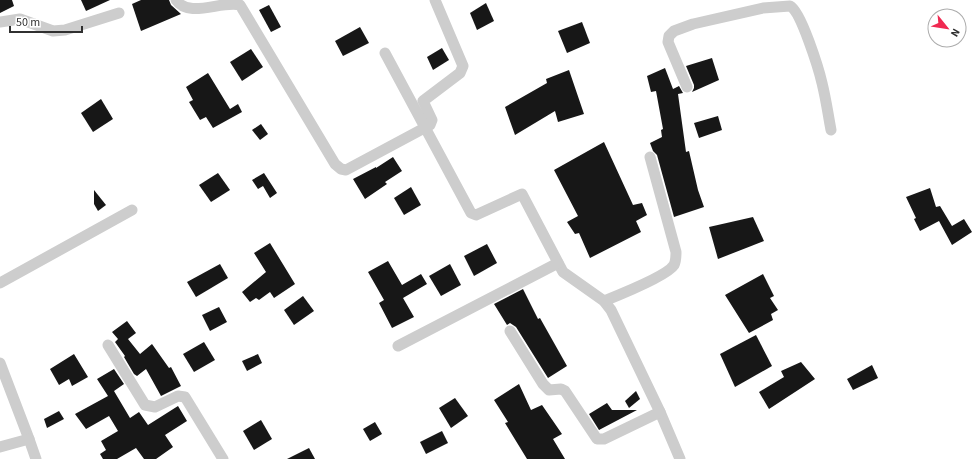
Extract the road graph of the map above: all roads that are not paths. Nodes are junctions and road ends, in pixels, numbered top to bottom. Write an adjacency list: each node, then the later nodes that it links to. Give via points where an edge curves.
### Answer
1 (176, 0): 3 (street, via 185,7 195,8)
2 (435, 0): 9 (street, via 463,66 460,73 423,101 432,120)
3 (231, 1): 9 (street, via 240,5 335,164 341,169 351,168)
4 (772, 3): 8 (street, via 763,8 693,24 674,31 668,42); 10 (street, via 790,6 797,12 822,83)
5 (119, 13): 6 (street, via 65,30 53,31 20,20)
6 (0, 22)
7 (385, 53): 9 (street)
8 (687, 87)
9 (426, 129): 13 (street, via 471,213 476,215 522,194)
10 (830, 130)
11 (650, 157): 15 (street, via 676,259 674,265 664,274)
12 (132, 210): 14 (street)
13 (558, 263): 15 (street, via 565,274); 18 (street)
14 (0, 283)
15 (604, 301): 20 (street, via 611,310)
16 (510, 331): 20 (street, via 543,384 549,390 565,391 597,439 604,439)
17 (108, 345): 24 (street, via 145,405 155,407 178,396 186,398)
18 (398, 346)
19 (0, 363): 21 (street)
20 (660, 412): 25 (street)
21 (29, 439): 22 (street); 23 (street)
22 (0, 447)
23 (36, 459)
24 (223, 459)
25 (680, 459)

